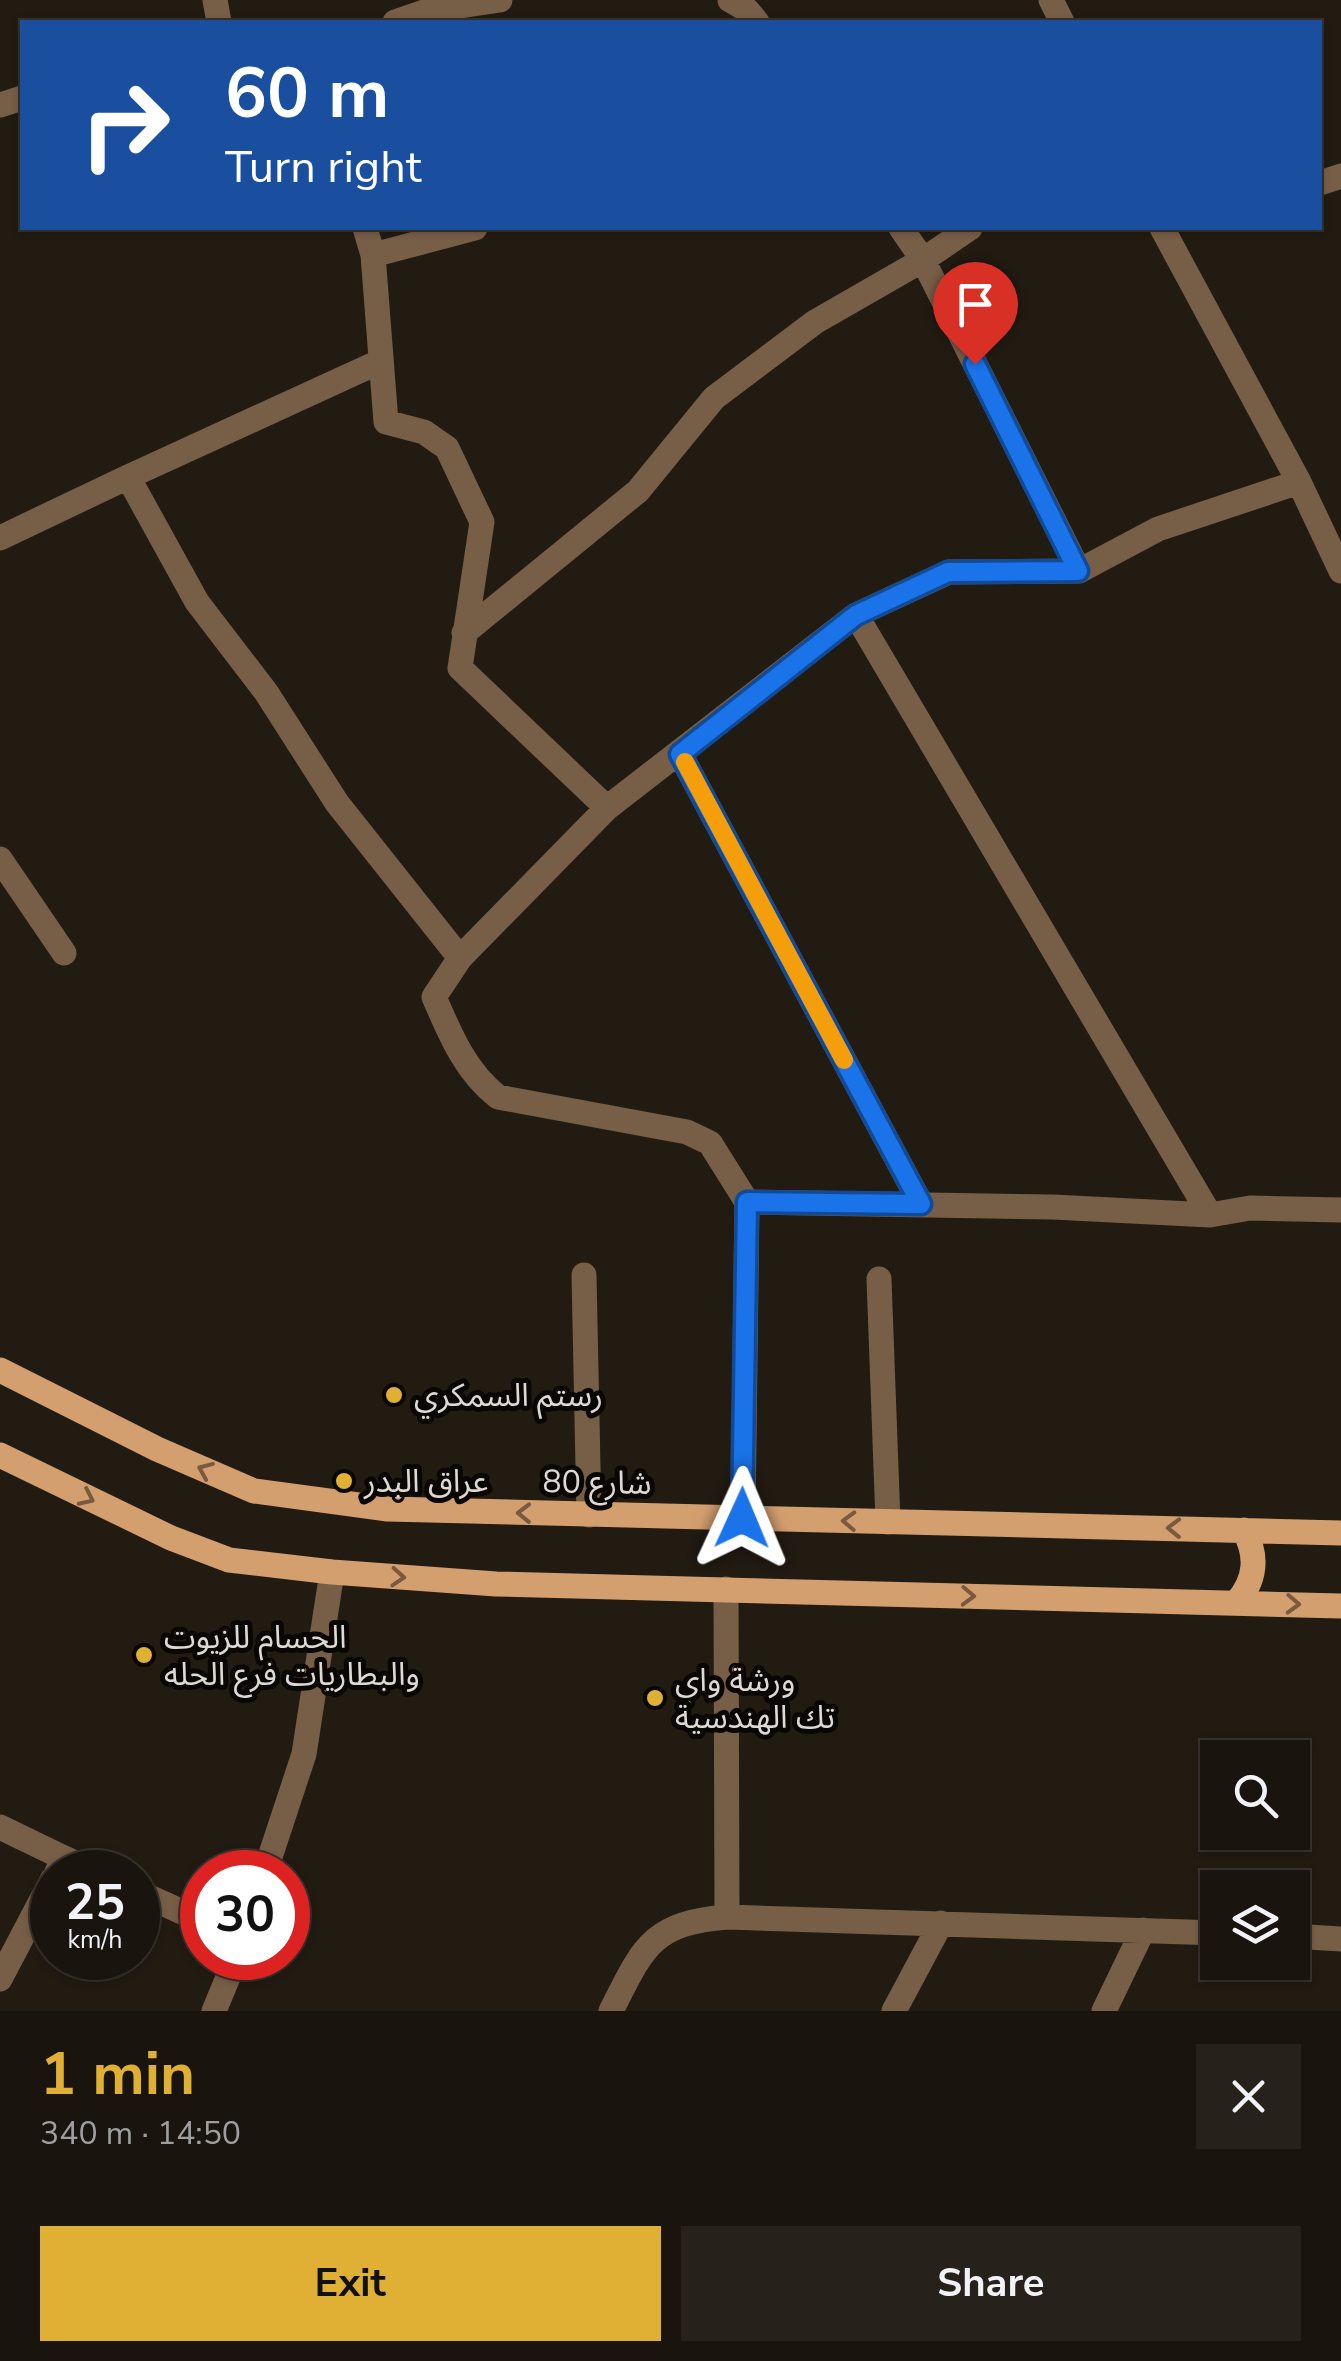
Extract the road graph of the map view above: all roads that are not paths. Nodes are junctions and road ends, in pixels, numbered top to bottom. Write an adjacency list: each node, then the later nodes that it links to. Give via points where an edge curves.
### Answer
1 (500, 0): 3 (street)
2 (730, 0): 4 (street)
3 (401, 20)
4 (755, 20)
5 (366, 230): 10 (street)
6 (467, 230): 10 (street)
7 (903, 230): 11 (street)
8 (967, 230): 11 (street)
9 (1173, 230): 14 (street)
10 (373, 255): 12 (street)
11 (923, 260): 16 (street); 19 (street, via 815,322 714,398 638,491)
12 (381, 361): 13 (street); 19 (street, via 386,422 424,432 447,448 482,522)
13 (128, 476): 15 (street); 24 (street, via 198,602 337,802)
14 (1299, 482): 16 (street, via 1158,528); 17 (street)
15 (0, 538)
16 (1078, 571): 18 (street, via 948,572)
17 (1341, 571)
18 (856, 615): 20 (street); 28 (street)
19 (464, 634): 21 (street, via 460,668)
20 (680, 754): 21 (street); 26 (street)
21 (608, 808): 24 (street)
22 (0, 859): 23 (street)
23 (64, 953)
24 (460, 958): 25 (street, via 434,997 455,1046 486,1088 498,1097 687,1132 710,1143)
25 (747, 1202): 26 (street); 34 (street)
26 (921, 1204): 28 (street)
27 (1341, 1210): 28 (street, via 1250,1208)
28 (1210, 1215)
29 (584, 1275): 33 (street)
30 (879, 1279): 35 (street)
31 (0, 1370): 33 (main road, شارع 80, one-way to 31, via 388,1509 254,1491)
32 (0, 1454): 38 (main road, one-way to 38, via 229,1560)
33 (589, 1514): 34 (main road, شارع 80)
34 (742, 1518): 35 (main road, شارع 80, one-way to 34)
35 (888, 1522): 36 (main road, شارع 80, one-way to 35)
36 (1244, 1530): 37 (main road, شارع 80); 40 (main road, via 1254,1567)
37 (1341, 1534)
38 (332, 1572): 39 (main road, one-way to 39); 44 (street, via 304,1754)
39 (726, 1589): 40 (main road, one-way to 40); 45 (street)
40 (1238, 1602): 41 (main road, one-way to 41)
41 (1341, 1606)
42 (0, 1827): 43 (street)
43 (31, 1850)
44 (272, 1850)
45 (727, 1917): 47 (street); 55 (street, via 690,1920 662,1935 639,1957)
46 (30, 1923): 52 (street)
47 (941, 1923): 48 (street); 56 (street)
48 (1143, 1930): 49 (street); 57 (street)
49 (1200, 1932)
50 (1310, 1937): 51 (street)
51 (1341, 1939)
52 (0, 1979)
53 (227, 1980): 54 (street)
54 (214, 2011)
55 (611, 2011)
56 (894, 2011)
57 (1104, 2011)

